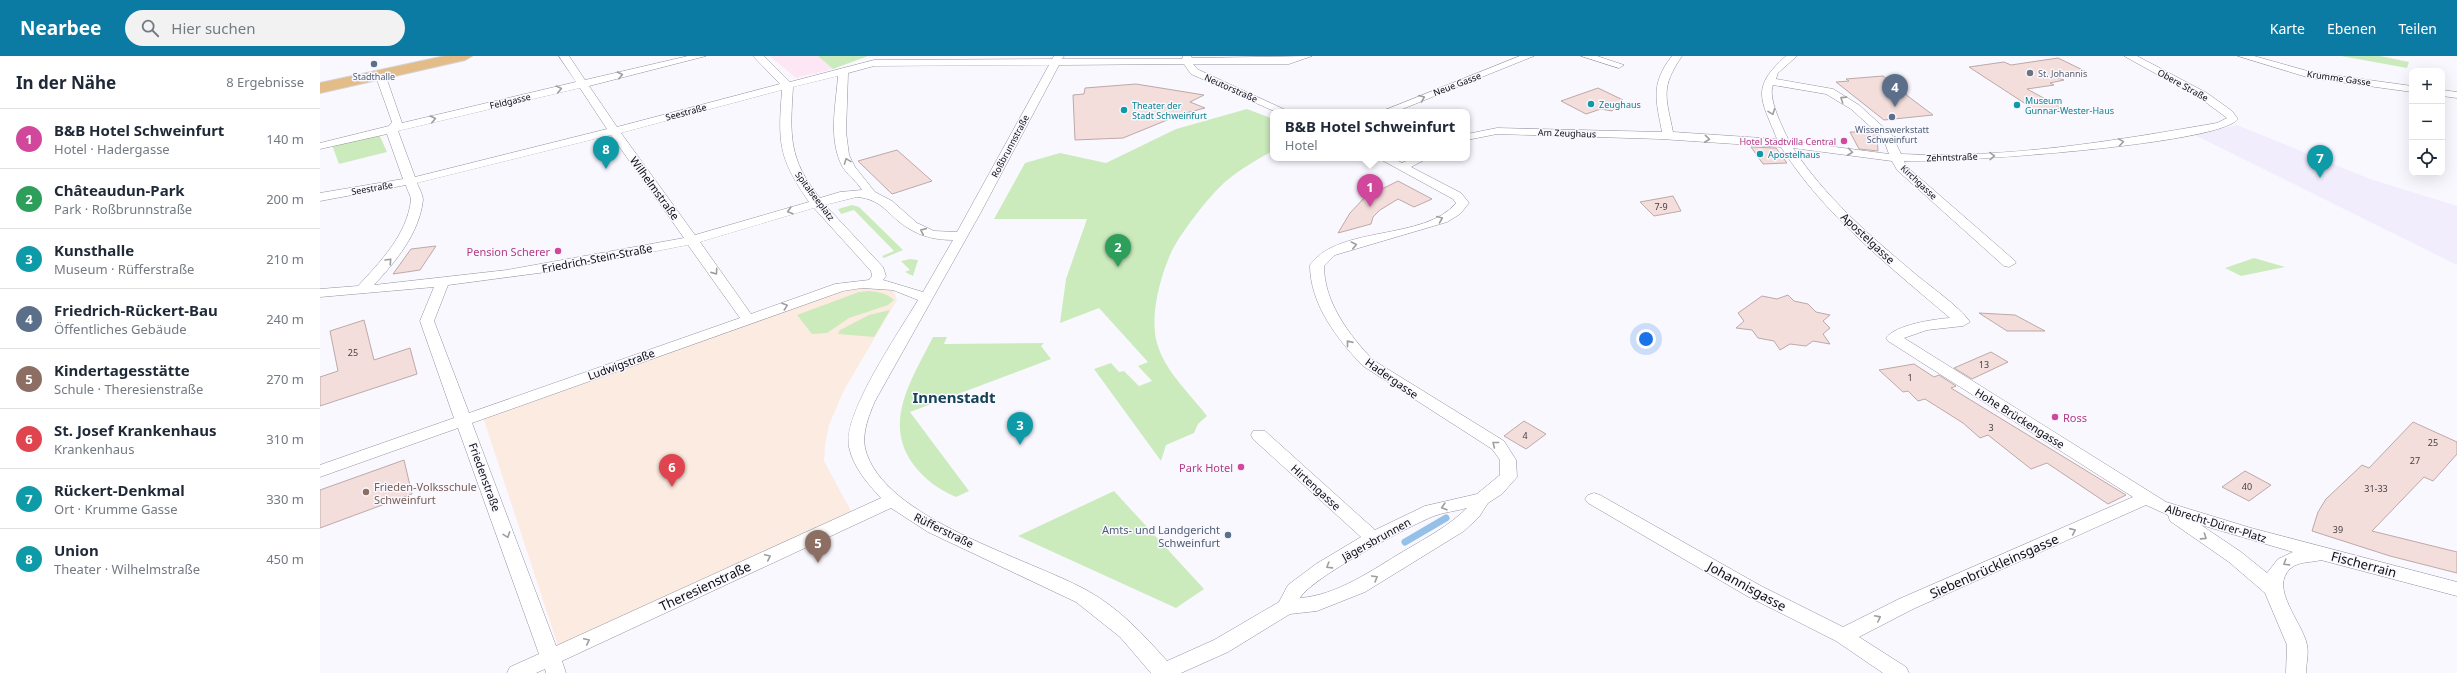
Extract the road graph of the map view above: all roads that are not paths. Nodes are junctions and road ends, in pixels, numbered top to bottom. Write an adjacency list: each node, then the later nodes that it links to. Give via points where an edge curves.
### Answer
1 (465, 56): 17 (main road)
2 (701, 56): 19 (street, Feldgasse, one-way to 2)
3 (758, 56): 20 (street)
4 (1307, 56): 14 (street, Seestraße, via 1289,61)
5 (1529, 56): 26 (street, Neue Gasse, one-way to 5)
6 (1586, 56): 15 (street)
7 (1677, 56): 31 (street, via 1668,66 1659,88)
8 (1792, 56): 18 (street, via 1774,72)
9 (2129, 56): 27 (street, Obere Straße, via 2212,101 2228,111)
10 (2244, 56): 22 (street, Krumme Gasse, via 2310,75)
11 (568, 57): 19 (street, Wilhelmstraße)
12 (874, 59): 13 (street, Seestraße); 16 (street, Seestraße)
13 (1058, 59): 14 (street, Seestraße); 42 (street, Roßbrunnstraße)
14 (1187, 59): 25 (street, Neutorstraße, via 1195,72)
15 (1619, 66)
16 (843, 72): 20 (street, Seestraße); 39 (street, one-way to 16, via 848,166 841,143)
17 (380, 74): 21 (main road); 28 (street, via 397,122)
18 (1769, 81): 32 (street, Apostelgasse, one-way to 32, via 1766,89 1769,106); 34 (street, Kirchgasse, one-way to 18, via 1888,137 1844,99 1820,88)
19 (582, 84): 28 (street, Feldgasse, one-way to 19); 29 (street, Wilhelmstraße)
20 (788, 86): 29 (street, Seestraße); 41 (street, Spitalseeplatz, via 787,148 798,176)
21 (320, 88)
22 (2409, 89)
23 (2445, 93): 24 (street)
24 (2457, 95)
25 (1278, 109)
26 (1393, 109)
27 (2233, 119): 34 (street, Zehntstraße, one-way to 27, via 2042,153 2220,126)
28 (395, 127): 33 (street, Feldgasse); 38 (street, via 392,132)
29 (614, 131): 38 (street, Seestraße); 43 (street, Wilhelmstraße)
30 (1470, 136): 31 (street, Am Zeughaus, via 1497,131)
31 (1668, 137): 32 (street, Zehntstraße, one-way to 32)
32 (1784, 143): 34 (street, Zehntstraße, one-way to 34); 51 (street, Apostelgasse, via 1802,171 1820,192 1875,247 1963,322 1939,324 1902,333)
33 (320, 146)
34 (1897, 158): 44 (street, Kirchgasse, via 1901,168)
35 (1390, 161): 37 (street)
36 (1415, 161): 37 (street)
37 (1402, 167): 55 (street, Hadergasse, one-way to 37, via 1508,460 1498,445 1368,363 1332,318 1316,271 1320,260 1330,252 1412,230 1454,214 1461,208 1463,203 1457,196)
38 (411, 181): 40 (street, Seestraße); 47 (street, one-way to 38, via 394,256 409,226 417,199)
39 (869, 192): 41 (street, Friedrich-Stein-Straße, via 850,194); 42 (street, one-way to 39, via 925,232)
40 (320, 197)
41 (818, 203): 43 (street, Friedrich-Stein-Straße, one-way to 43); 46 (street, Spitalseeplatz, via 878,270 879,276)
42 (961, 236): 49 (street, Rüfferstraße)
43 (693, 240): 45 (street, Friedrich-Stein-Straße, via 558,266); 50 (street, Wilhelmstraße, one-way to 50)
44 (2009, 263)
45 (443, 282): 47 (street, Friedrich-Stein-Straße); 52 (street, Friedenstraße, via 427,321)
46 (874, 283): 49 (street, Ludwigstraße, via 907,289); 50 (street, Ludwigstraße, one-way to 46, via 840,287)
47 (362, 290): 48 (street, Friedrich-Stein-Straße)
48 (320, 293)
49 (925, 298): 58 (street, Rüfferstraße, via 868,401 858,425 857,448 863,462)
50 (748, 319): 52 (street, Ludwigstraße)
51 (1893, 338): 59 (street, Hohe Brückengasse)
52 (464, 420): 54 (street, Ludwigstraße); 67 (street, Friedenstraße, one-way to 67)
53 (1259, 435): 60 (street, Hirtengasse)
54 (320, 471)
55 (1509, 478): 56 (street, Jägersbrunnen)
56 (1482, 499): 60 (street, Jägersbrunnen, one-way to 60, via 1432,510); 65 (street, Jägersbrunnen, one-way to 56, via 1317,604 1358,587 1458,527 1473,513)
57 (1594, 499): 66 (street, Johannisgasse, via 1754,591)
58 (893, 500): 67 (street, Theresienstraße, one-way to 58, via 790,546); 68 (street, Rüfferstraße, via 912,515 934,527 1043,576 1084,598 1131,635)
59 (2154, 502): 61 (street, Albrecht-Dürer-Platz, via 2203,521); 63 (street, Albrecht-Dürer-Platz, one-way to 63, via 2235,557); 66 (street, Siebenbrückleinsgasse, one-way to 59, via 1906,604)
60 (1373, 538): 65 (street, Jägersbrunnen, one-way to 65, via 1295,590)
61 (2271, 540): 62 (street, Fischerrain)
62 (2324, 554): 63 (street, one-way to 63, via 2290,560 2278,569 2273,578); 64 (street, Fischerrain)
63 (2273, 589): 71 (street, Albrecht-Dürer-Platz, via 2297,645)
64 (2457, 589)
65 (1286, 607): 68 (street, Jägersbrunnen, via 1222,646)
66 (1843, 636): 70 (street, Johannisgasse)
67 (554, 665): 69 (street, Theresienstraße)
68 (1163, 672)
69 (517, 673)
70 (1899, 673)
71 (2296, 673)

